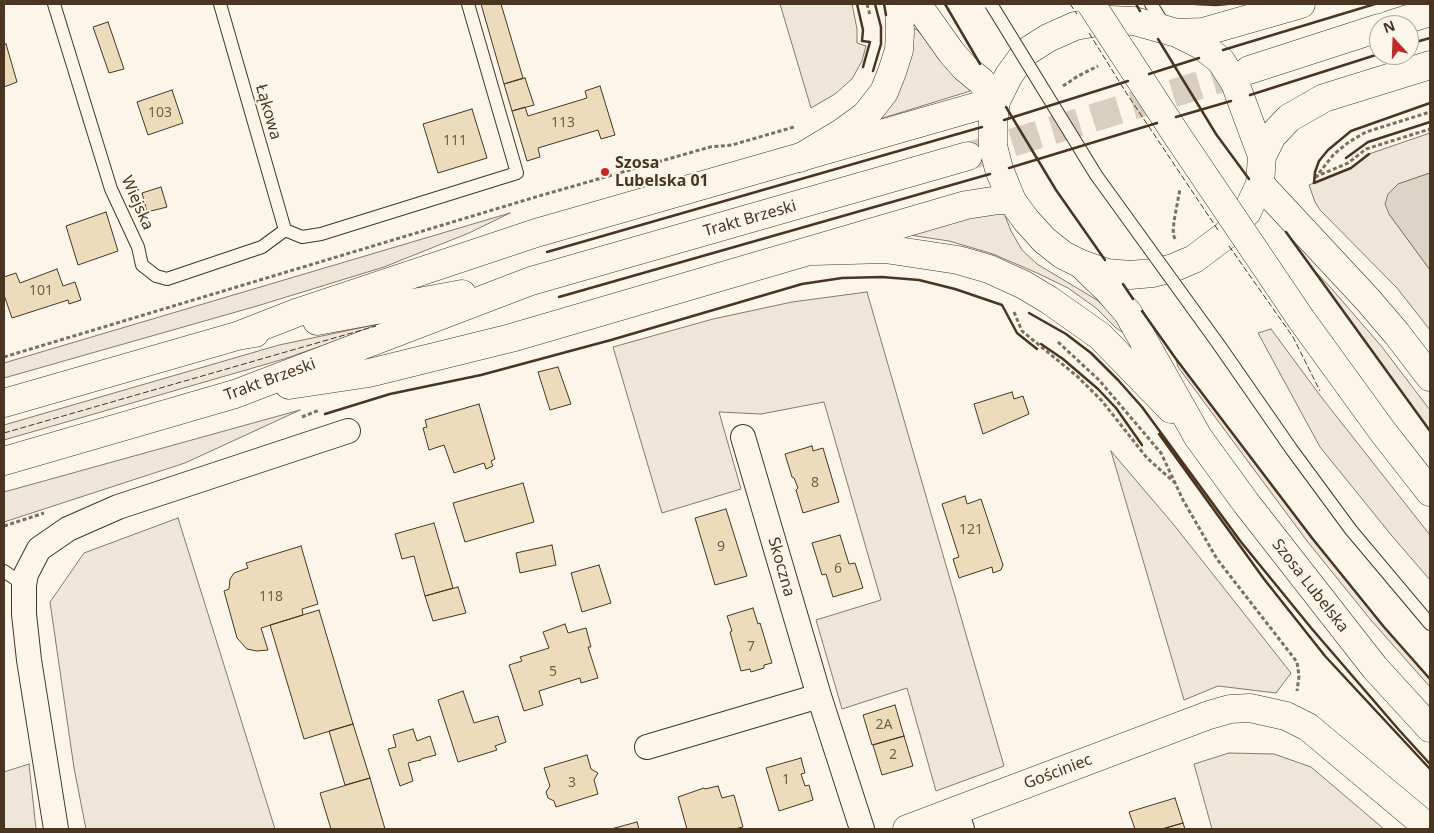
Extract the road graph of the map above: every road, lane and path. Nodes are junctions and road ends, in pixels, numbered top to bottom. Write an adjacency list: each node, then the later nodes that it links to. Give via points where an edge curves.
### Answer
1 (54, 4): 23 (lane, Wiejska, via 111,189 138,247 142,265 156,276 167,279 262,247)
2 (220, 4): 23 (lane, Łąkowa)
3 (468, 4): 23 (lane, via 517,173 321,234 302,237)
4 (899, 4): 20 (main road, via 899,50 884,92 866,115)
5 (917, 4): 14 (main road, via 951,52)
6 (991, 4): 46 (lane, bridge, via 1096,175 1292,450 1352,530)
7 (1091, 4): 41 (main road, bridge, via 1301,319)
8 (1151, 4): 10 (lane)
9 (1301, 4): 10 (main road, via 1203,32)
10 (1172, 31): 14 (main road, via 1109,20 1075,26 1026,52); 19 (main road, via 1201,45 1221,61 1235,83)
11 (1369, 31): 13 (main road)
12 (1430, 65): 19 (main road, via 1324,98 1289,118 1272,136)
13 (1249, 70)
14 (996, 101): 20 (main road); 22 (main road, via 994,146 999,169)
15 (1430, 112): 17 (path, via 1366,132 1334,154 1314,178 1348,163 1366,149)
16 (797, 126): 30 (path, via 732,145 710,147 539,196)
17 (1430, 129)
18 (968, 156): 26 (main road, Trakt Brzeski)
19 (1262, 156): 21 (main road)
20 (800, 158): 28 (main road, via 536,233 296,313)
21 (1260, 184): 25 (main road, via 1247,212 1226,235 1200,255 1180,265 1153,273 1130,275 1107,273); 31 (main road, via 1368,300)
22 (1012, 200): 24 (main road, via 966,205); 25 (main road, via 1044,240)
23 (285, 230)
24 (814, 251): 32 (main road, via 511,338 369,373); 38 (main road, via 885,248 915,252 989,269 1024,285 1100,336)
25 (1081, 264): 38 (main road, via 1128,313)
26 (532, 281): 28 (main road, Trakt Brzeski); 32 (main road, Trakt Brzeski)
27 (1022, 316): 40 (path, via 1012,309 1022,331 1078,377 1102,401 1147,458)
28 (237, 336): 33 (main road, Trakt Brzeski)
29 (1059, 343): 40 (path, via 1138,423 1161,453)
30 (4, 357)
31 (1430, 377)
32 (235, 394): 39 (main road, Trakt Brzeski)
33 (4, 403)
34 (323, 409): 35 (path)
35 (297, 419)
36 (348, 431): 45 (street, via 118,507 68,529 39,549 30,562)
37 (744, 437): 48 (street, Skoczna)
38 (1198, 437): 49 (main road, Szosa Lubelska, via 1342,628)
39 (4, 461)
40 (1176, 484): 47 (path, via 1217,559)
41 (1430, 492)
42 (44, 513): 43 (path)
43 (4, 526)
44 (4, 571): 45 (lane)
45 (24, 585): 52 (street, via 29,660)
46 (1430, 624)
47 (1296, 662)
48 (819, 696): 50 (street); 53 (street, Skoczna)
49 (1430, 728)
50 (647, 747)
51 (959, 820): 54 (main road, Gościniec); 55 (main road, Gościniec, via 1209,714 1250,708 1286,716 1308,727)
52 (56, 829)
53 (862, 829)
54 (907, 829)
55 (1430, 829)

